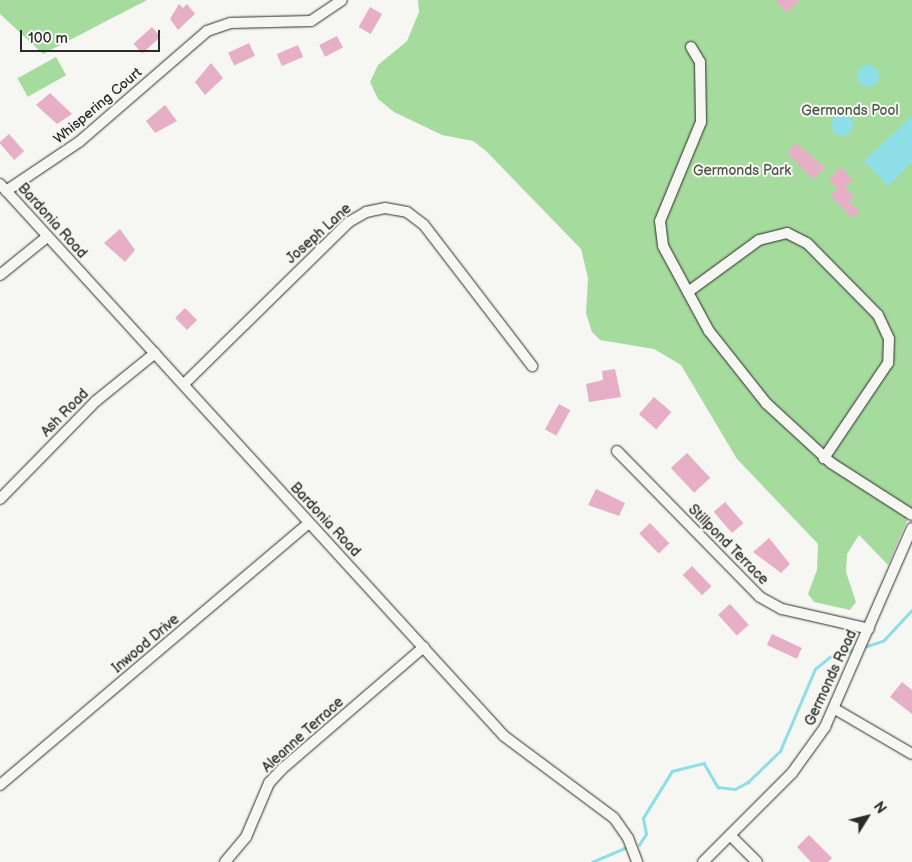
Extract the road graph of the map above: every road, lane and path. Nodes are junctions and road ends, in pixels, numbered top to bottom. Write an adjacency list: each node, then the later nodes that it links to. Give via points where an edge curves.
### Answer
1 (342, 0): 3 (street, Whispering Court, via 311,21 237,22 207,31 79,142)
2 (691, 47): 6 (street, via 700,62 701,122 659,231)
3 (3, 187): 4 (street, Bardonia Road)
4 (48, 237): 5 (street); 7 (street, Bardonia Road)
5 (0, 275)
6 (688, 292): 11 (street, via 709,331 744,378); 11 (street, via 764,238 793,235 838,273 884,324 890,344 888,363)
7 (156, 353): 9 (street, Bardonia Road); 12 (street, Ash Road, via 96,401)
8 (532, 366): 9 (street, Joseph Lane, via 424,225 407,212 385,208 366,212 349,222)
9 (184, 384): 14 (street, Bardonia Road)
10 (617, 451): 16 (street, Stillpond Terrace, via 760,597 782,609)
11 (824, 458): 13 (street)
12 (0, 499)
13 (912, 515)
14 (309, 524): 17 (street, Bardonia Road); 20 (street, Inwood Drive)
15 (912, 528): 16 (street, Germonds Road)
16 (869, 629): 18 (street, Germonds Road)
17 (424, 647): 22 (street, Aleanne Terrace, via 269,783 246,837); 23 (street, Bardonia Road, via 518,750 614,818 628,838)
18 (835, 709): 19 (street); 21 (street, Germonds Road, via 797,767)
19 (912, 754)
20 (0, 785)
21 (730, 835): 24 (street, Germonds Road); 25 (street)
22 (225, 862)
23 (637, 862)
24 (703, 862)
25 (756, 862)

